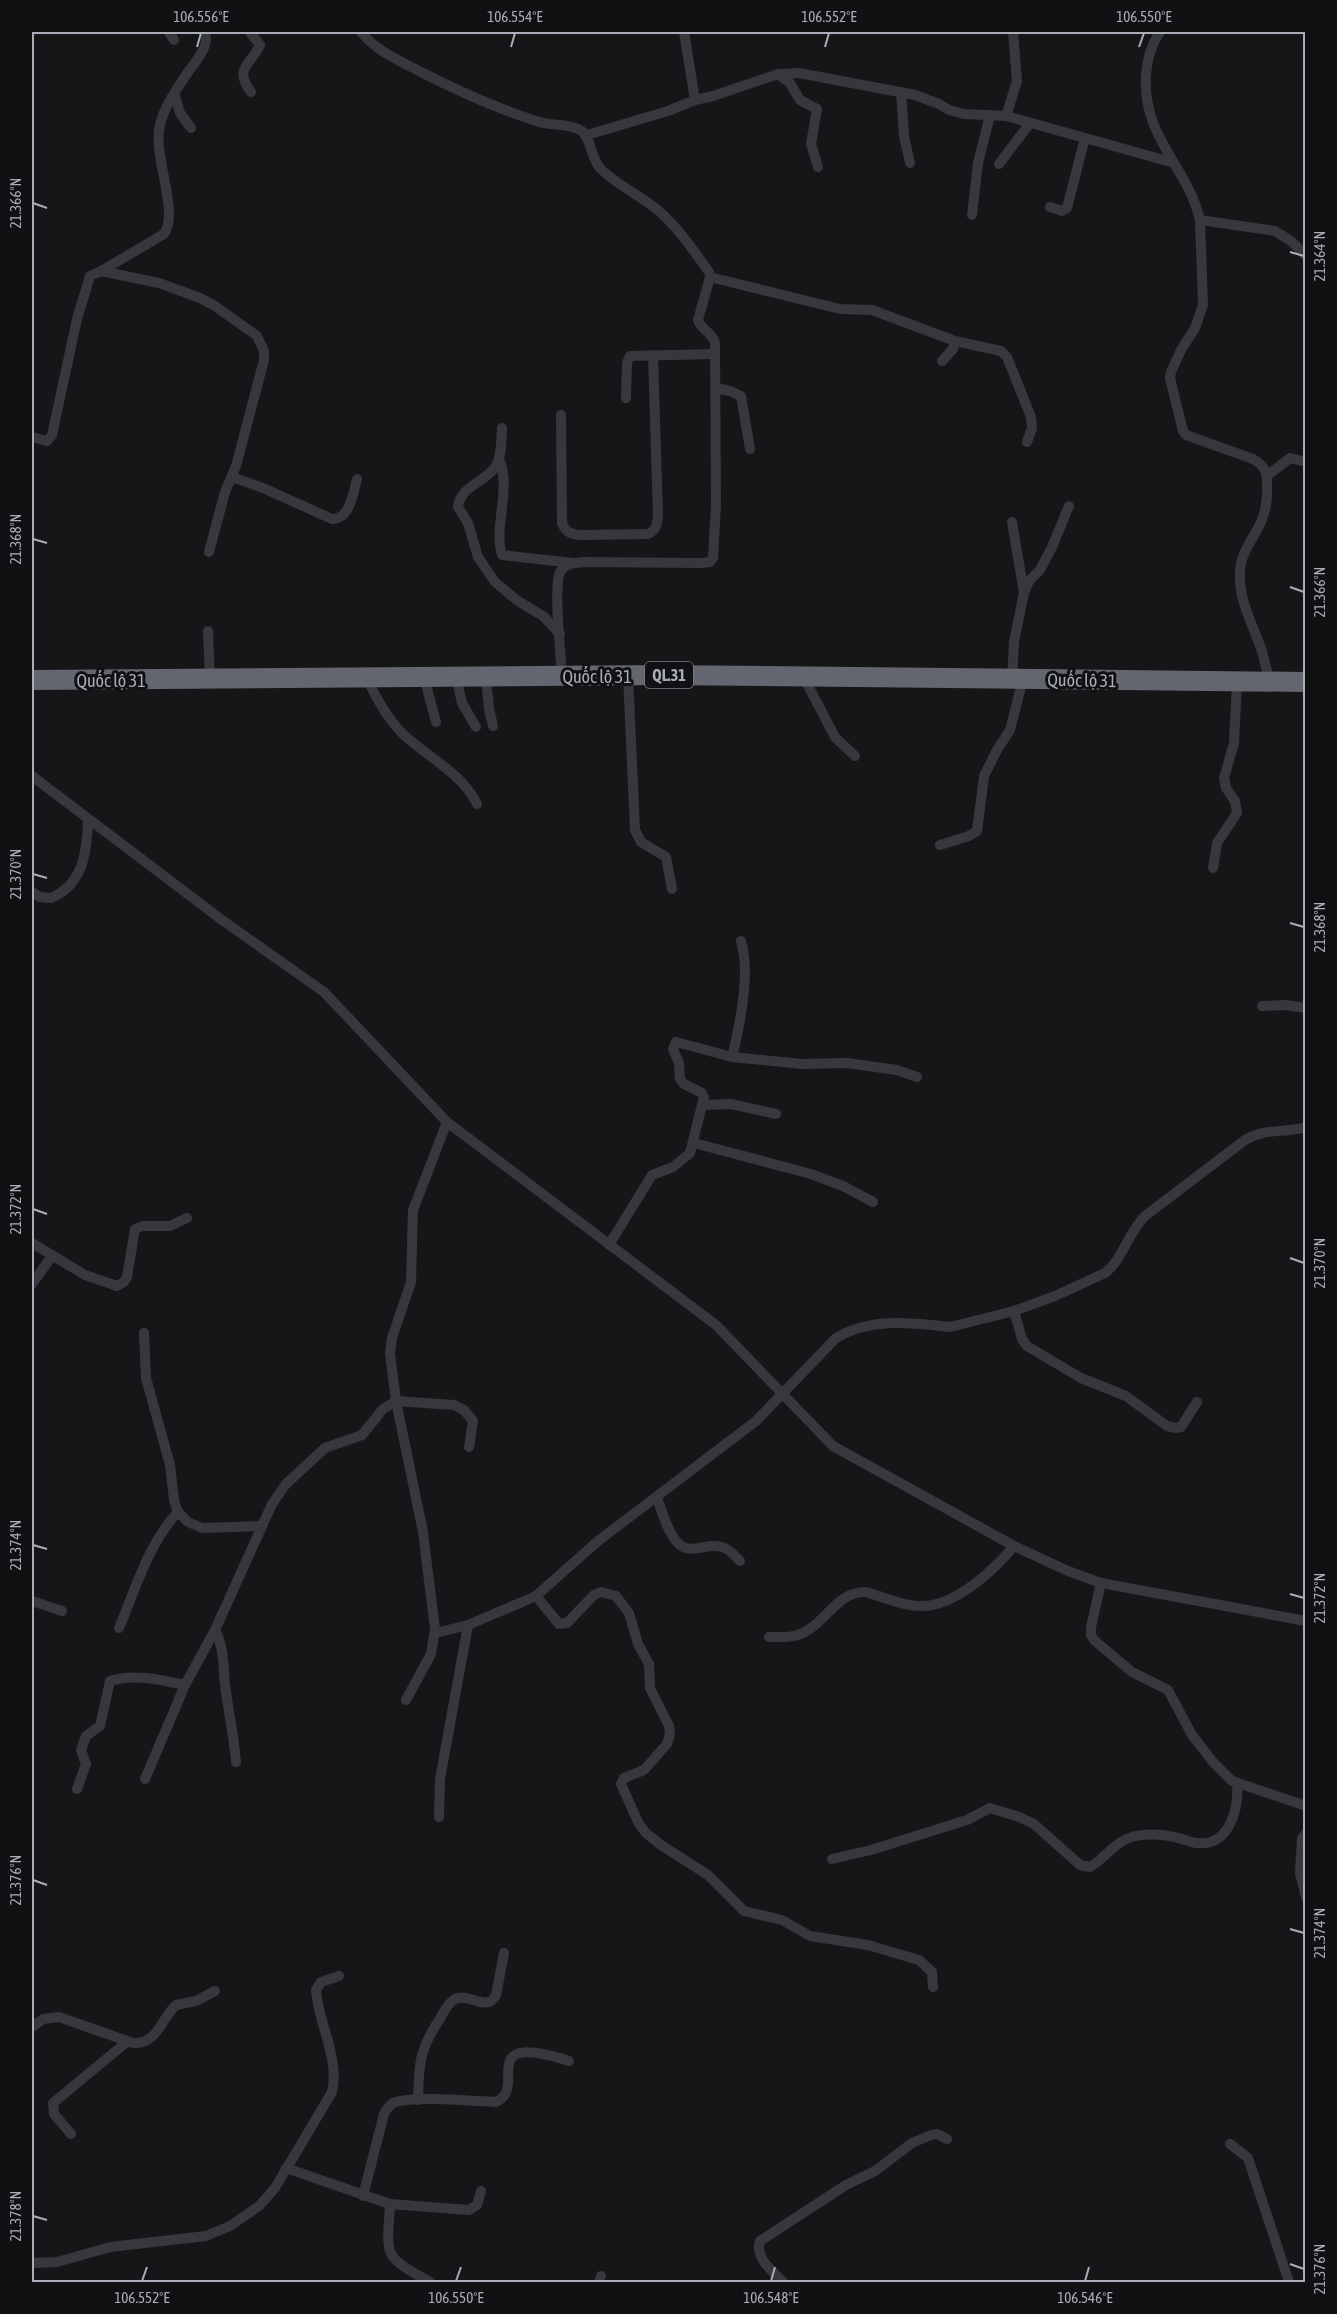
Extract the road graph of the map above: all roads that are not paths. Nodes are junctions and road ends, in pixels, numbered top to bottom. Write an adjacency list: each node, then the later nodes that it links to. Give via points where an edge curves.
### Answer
1 (204, 32): 10 (street, via 202,53)
2 (250, 32): 8 (street, via 260,45 243,69)
3 (361, 32): 16 (street, via 379,49 496,108 543,123 572,127)
4 (684, 32): 11 (street)
5 (1013, 32): 13 (street, via 1017,81)
6 (1160, 32): 18 (street, via 1150,52 1145,85 1151,122)
7 (778, 74): 9 (street, via 807,74); 11 (street); 21 (street, via 790,83 800,100 817,109 811,144)
8 (251, 92)
9 (901, 92): 12 (street, via 964,114); 19 (street)
10 (175, 96): 15 (street); 26 (street, via 160,126 158,140 168,228)
11 (695, 100): 16 (street)
12 (990, 115): 13 (street); 23 (street, via 978,163)
13 (1006, 116): 14 (street)
14 (1030, 123): 17 (street); 20 (street)
15 (190, 128)
16 (587, 135): 27 (street, via 600,168 660,212 696,253)
17 (1085, 138): 18 (street); 22 (street, via 1067,208 1062,211)
18 (1171, 162): 24 (street, via 1184,179)
19 (910, 163)
20 (999, 164)
21 (818, 167)
22 (1050, 207)
23 (972, 215)
24 (1200, 220): 25 (street, via 1275,231); 41 (street, via 1203,305 1171,372 1171,388 1186,435 1253,459)
25 (1305, 256)
26 (102, 271): 36 (street, via 90,276 87,284 52,435 47,441); 42 (street, via 181,290 214,306 262,342 264,360)
27 (710, 277): 28 (street, via 840,309 872,310); 29 (street, via 698,320 713,337)
28 (955, 341): 31 (street); 37 (street, via 996,350 1007,357 1031,417)
29 (716, 354): 30 (street); 32 (street)
30 (653, 355): 33 (street, via 628,359); 34 (street, via 658,515 653,532 581,535 565,530)
31 (942, 361)
32 (716, 388): 38 (street, via 741,396); 47 (street, via 710,562)
33 (626, 398)
34 (561, 415)
35 (502, 428): 39 (street)
36 (32, 437)
37 (1027, 442)
38 (750, 449)
39 (499, 459): 47 (street, via 503,481 502,555); 50 (street, via 491,471 461,495 458,507 468,523 478,557 495,582 543,616)
40 (1305, 462): 41 (street, via 1290,458)
41 (1268, 475): 63 (street, via 1264,514 1245,549 1240,585)
42 (232, 477): 43 (street, via 332,519 345,514); 46 (street)
43 (357, 479)
44 (1069, 506): 48 (street, via 1052,547)
45 (1012, 522): 48 (street)
46 (209, 552)
47 (574, 563): 50 (street, via 561,572 558,586)
48 (1024, 593): 60 (street, via 1014,642)
49 (208, 631): 58 (street)
50 (560, 634): 52 (street)
51 (628, 675): 52 (highway, Quốc lộ 31 / QL.31); 53 (highway, Quốc lộ 31 / QL.31); 73 (street, via 635,830 640,842 666,857)
52 (562, 676): 56 (highway, Quốc lộ 31 / QL.31)
53 (802, 676): 60 (highway, Quốc lộ 31 / QL.31); 67 (street, via 835,737)
54 (424, 677): 55 (highway, Quốc lộ 31 / QL.31); 57 (highway, Quốc lộ 31 / QL.31); 64 (street)
55 (456, 677): 56 (highway, Quốc lộ 31 / QL.31); 66 (street, via 462,703)
56 (486, 677): 65 (street)
57 (368, 678): 58 (highway, Quốc lộ 31 / QL.31); 69 (street, via 393,723 461,781)
58 (210, 679): 59 (highway, Quốc lộ 31 / QL.31)
59 (32, 680)
60 (1019, 682): 61 (highway, Quốc lộ 31 / QL.31); 71 (street, via 1010,730 984,776 977,831)
61 (1237, 682): 63 (highway, Quốc lộ 31 / QL.31); 72 (street, via 1234,743 1224,778 1237,813 1217,843)
62 (1305, 682): 63 (highway, Quốc lộ 31 / QL.31)
63 (1270, 683)
64 (436, 722)
65 (493, 726)
66 (476, 728)
67 (855, 756)
68 (32, 776): 70 (street)
69 (477, 804)
70 (88, 819): 74 (street, via 87,853 79,873 51,898); 82 (street, via 324,992)
71 (940, 845)
72 (1213, 868)
73 (672, 889)
74 (32, 892)
75 (741, 941): 78 (street, via 743,988)
76 (1262, 1006): 77 (street)
77 (1305, 1008)
78 (732, 1058): 79 (street, via 848,1063); 80 (street, via 674,1043 672,1049 681,1079 702,1093)
79 (917, 1077)
80 (704, 1105): 81 (street, via 731,1104); 84 (street)
81 (776, 1114)
82 (447, 1122): 88 (street); 94 (street, via 413,1210 411,1282 390,1345)
83 (1305, 1127): 91 (street, via 1290,1132 1267,1131 1245,1140 1145,1216 1132,1231 1116,1263 1105,1273)
84 (694, 1143): 85 (street, via 812,1174); 88 (street, via 690,1153 673,1167 652,1175)
85 (873, 1202)
86 (187, 1218): 89 (street, via 170,1226 135,1229 127,1277 120,1285 85,1275)
87 (32, 1243): 89 (street)
88 (609, 1245): 93 (street, via 716,1325)
89 (52, 1256): 90 (street)
90 (32, 1284)
91 (1014, 1311): 93 (street, via 950,1327 890,1322 844,1333); 95 (street, via 1027,1346 1081,1378 1126,1396 1167,1426 1181,1427)
92 (144, 1333): 98 (street, via 146,1378 170,1465)
93 (784, 1393): 97 (street, via 756,1421); 100 (street, via 838,1450)
94 (396, 1401): 96 (street, via 439,1403 464,1410 473,1421); 99 (street, via 383,1409 362,1436 332,1444 317,1455 281,1490); 110 (street, via 423,1532)
95 (1197, 1402)
96 (469, 1447)
97 (657, 1498): 101 (street, via 679,1544 695,1550 719,1546); 103 (street, via 598,1541)
98 (178, 1512): 99 (street, via 202,1528); 108 (street, via 153,1546)
99 (262, 1526): 109 (street)
100 (1014, 1546): 102 (street); 111 (street, via 976,1584 934,1605 911,1605 858,1592 846,1596 799,1635)
101 (740, 1561)
102 (1101, 1582): 106 (street); 116 (street, via 1091,1637 1132,1672 1168,1690 1192,1735)
103 (536, 1596): 107 (street); 125 (street, via 555,1622 563,1625 598,1593 616,1596 626,1607 649,1664 650,1688 670,1730 667,1744 638,1774 624,1778 621,1784 646,1833 708,1875 744,1911 782,1920 810,1936 868,1945 920,1960 932,1972)
104 (32, 1601): 105 (street)
105 (62, 1611)
106 (1305, 1622)
107 (468, 1624): 110 (street); 119 (street, via 440,1779)
108 (119, 1628)
109 (215, 1630): 112 (street); 114 (street, via 223,1647)
110 (435, 1633): 113 (street, via 430,1654)
111 (769, 1637)
112 (185, 1685): 115 (street); 117 (street, via 160,1679 110,1681 100,1726 86,1736 81,1750 86,1764)
113 (406, 1700)
114 (236, 1762)
115 (145, 1779)
116 (1237, 1784): 118 (street); 121 (street, via 1234,1814 1219,1838 1198,1844 1171,1836 1131,1837 1090,1867 1080,1865 1034,1824 990,1808 968,1820)
117 (76, 1789)
118 (1305, 1806)
119 (439, 1817)
120 (1305, 1833): 122 (street, via 1300,1867)
121 (832, 1859)
122 (1305, 1897)
123 (504, 1953): 130 (street, via 493,2000 487,2003 455,1999 429,2035 420,2057)
124 (339, 1976): 134 (street, via 321,1982 316,1990 332,2062 333,2088)
125 (933, 1987)
126 (215, 1991): 128 (street, via 176,2005 150,2040)
127 (32, 2027): 128 (street, via 43,2019 59,2017)
128 (128, 2042): 131 (street, via 53,2103 54,2114)
129 (569, 2061): 130 (street, via 522,2051 511,2059 506,2092 499,2100)
130 (418, 2100): 136 (street, via 394,2103 386,2111)
131 (71, 2134)
132 (947, 2139): 140 (street, via 937,2134 912,2143 875,2171 846,2185 760,2241 760,2256)
133 (1230, 2144): 141 (street, via 1248,2158)
134 (285, 2168): 136 (street); 138 (street, via 260,2206 214,2233 110,2247 57,2262)
135 (482, 2191): 137 (street, via 477,2205 469,2210)
136 (363, 2196): 137 (street)
137 (390, 2204): 139 (street, via 390,2253 399,2265)
138 (32, 2263)
139 (430, 2283)
140 (783, 2283)
141 (1289, 2283)

